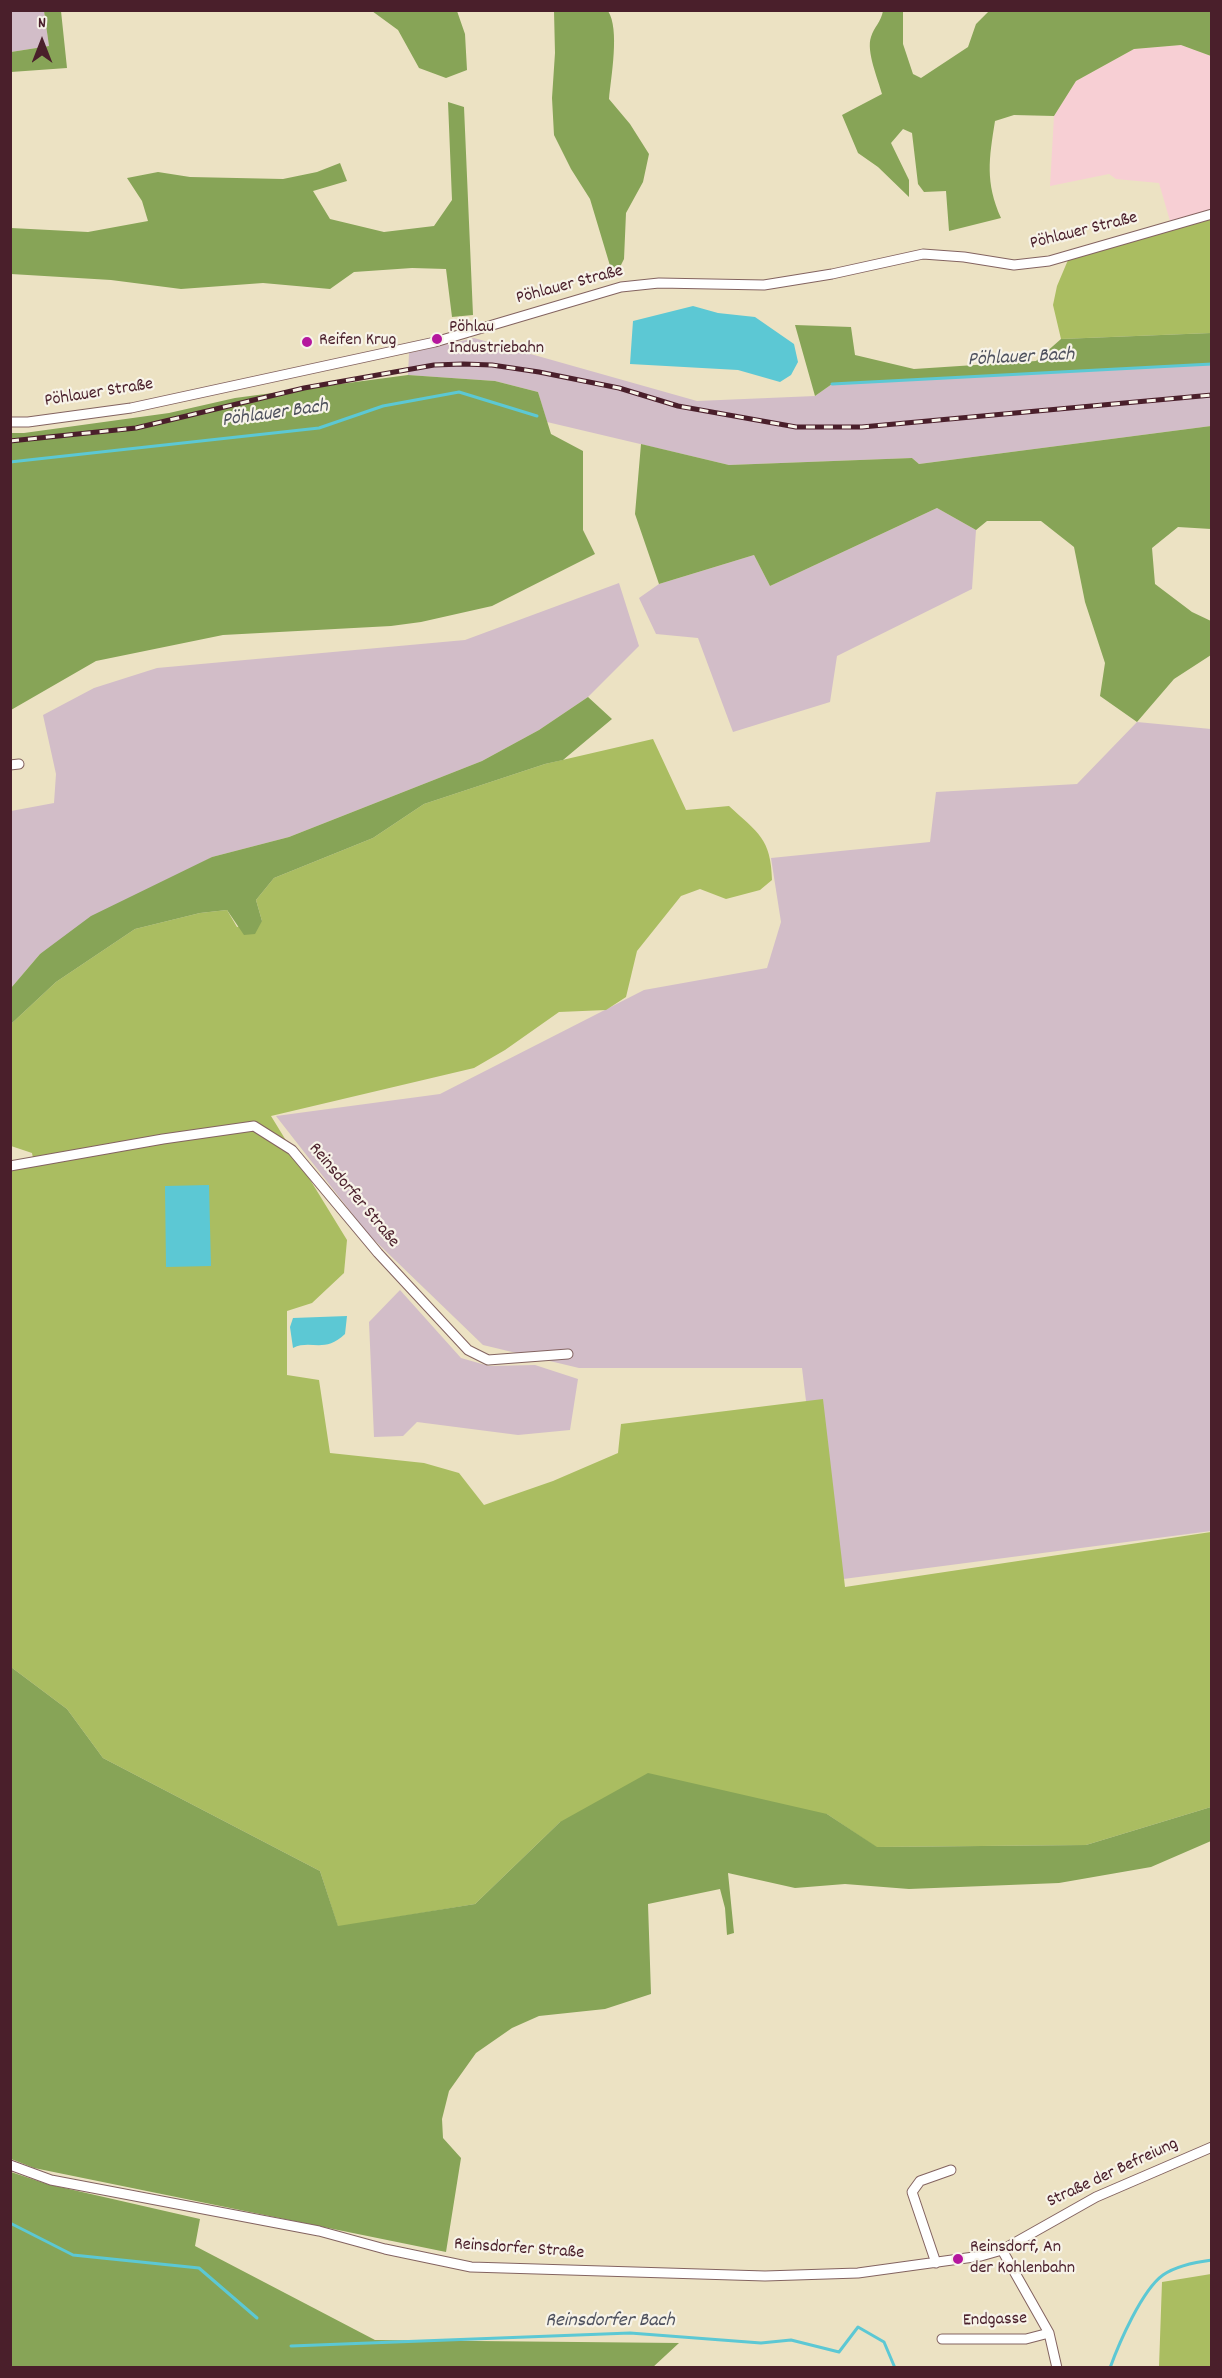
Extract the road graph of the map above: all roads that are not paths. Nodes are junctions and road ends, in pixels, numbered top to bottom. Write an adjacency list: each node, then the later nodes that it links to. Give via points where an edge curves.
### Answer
1 (1212, 214): 2 (street, Pöhlauer Straße, via 1049,261 1014,265 928,253 764,285 659,283 621,287 435,342 131,408)
2 (10, 422)
3 (10, 1166): 4 (street, Reinsdorfer Straße, via 254,1126 292,1150 378,1253 468,1350 488,1359)
4 (568, 1354)
5 (1212, 2147): 8 (street, Straße der Befreiung, via 1096,2197)
6 (10, 2165): 9 (street, Reinsdorfer Straße, via 51,2180 319,2231 471,2267 765,2276 858,2273)
7 (951, 2170): 9 (street, via 920,2181 912,2192)
8 (1002, 2250): 9 (street, Straße der Befreiung); 10 (street)
9 (932, 2264)
10 (1049, 2333): 11 (street, Endgasse, via 1026,2340); 12 (street)
11 (942, 2340)
12 (1057, 2367)

